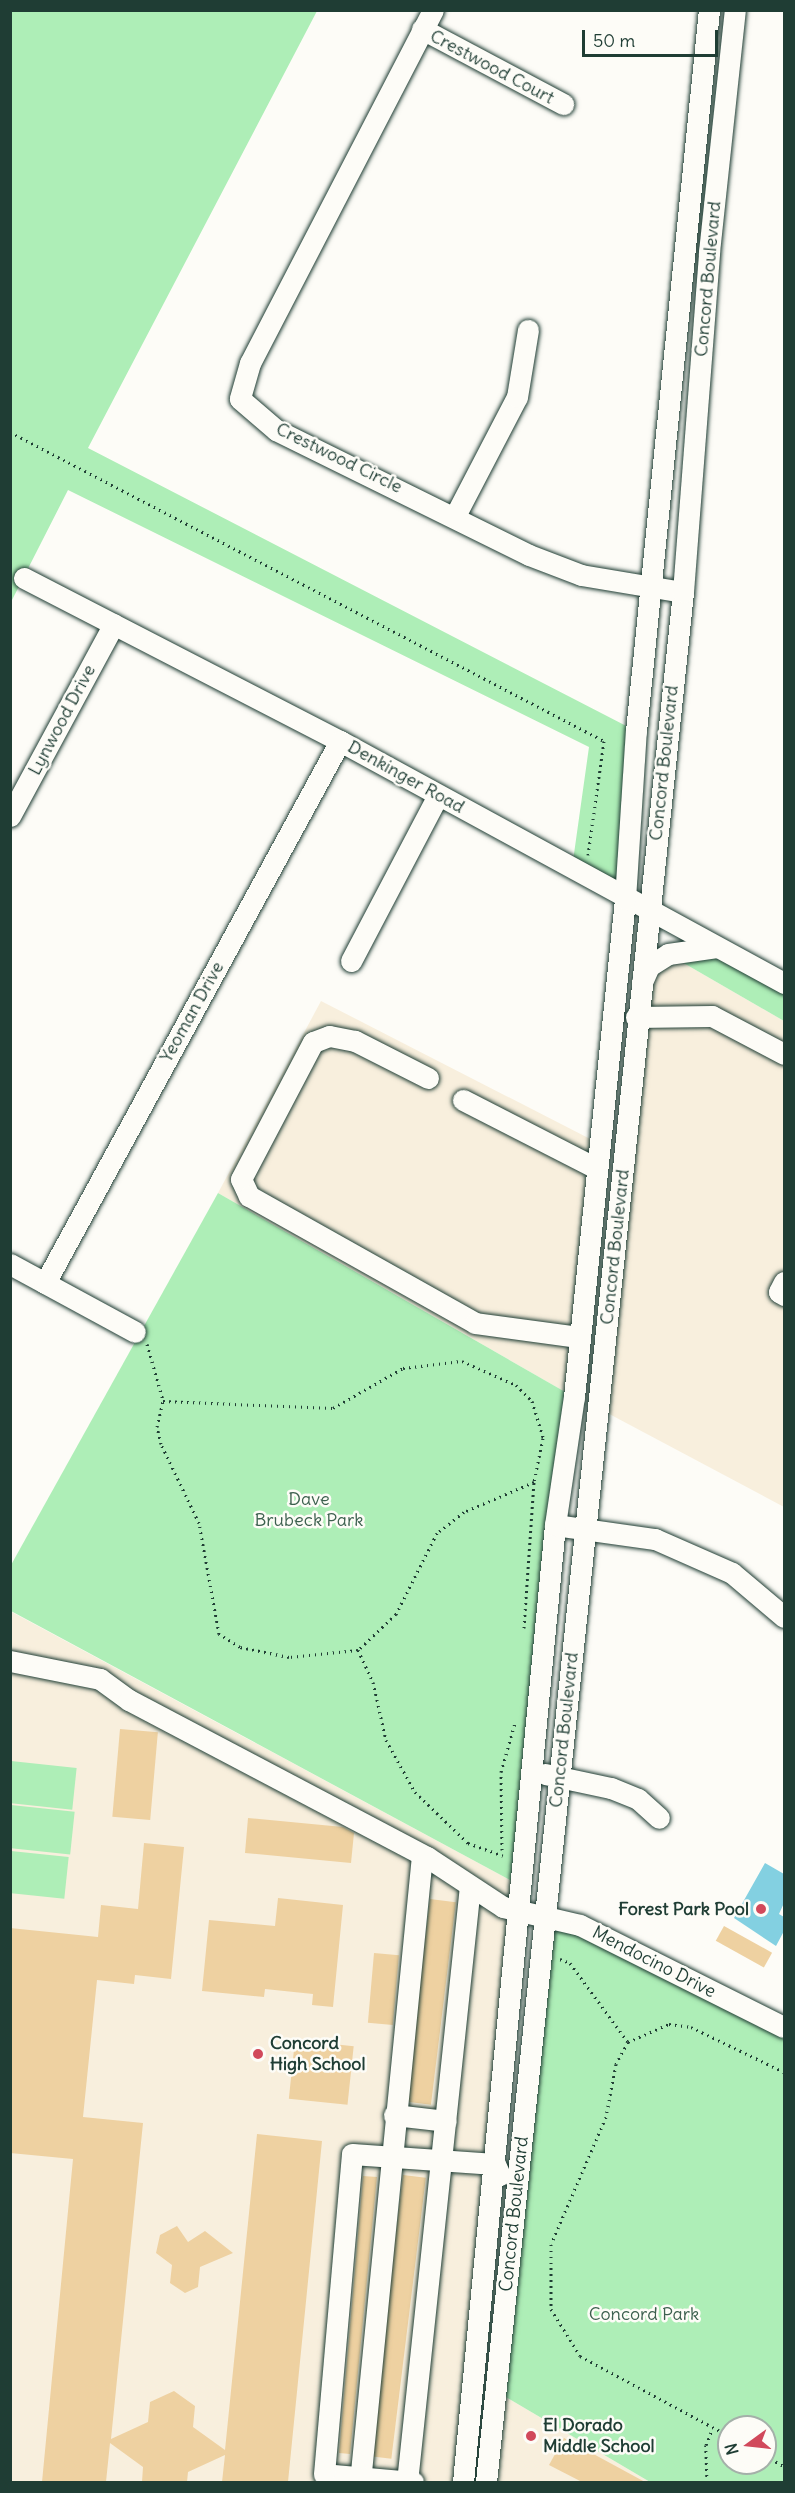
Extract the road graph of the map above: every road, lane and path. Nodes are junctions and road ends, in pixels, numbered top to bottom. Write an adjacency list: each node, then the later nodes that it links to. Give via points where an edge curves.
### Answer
1 (433, 10): 4 (street, Crestwood Circle)
2 (709, 10): 10 (street, Concord Boulevard)
3 (735, 10): 11 (street, Concord Boulevard, via 709,252)
4 (422, 29): 5 (street, Crestwood Court); 8 (street, Crestwood Circle, via 250,363 240,399 276,430)
5 (563, 104)
6 (528, 330): 8 (street, via 517,397)
7 (10, 432): 16 (path, via 604,741)
8 (456, 514): 10 (street, Crestwood Circle, via 530,555 581,575)
9 (24, 578): 12 (street, Denkinger Road)
10 (650, 587): 11 (street, Crestwood Circle); 17 (street, Concord Boulevard)
11 (682, 592): 18 (street, Concord Boulevard)
12 (114, 624): 13 (street, Denkinger Road); 15 (street, Lynwood Drive)
13 (340, 741): 14 (street, Denkinger Road); 30 (street, Yeoman Drive)
14 (438, 795): 16 (street, Denkinger Road); 20 (street)
15 (10, 816)
16 (585, 875): 17 (street, Denkinger Road)
17 (625, 899): 18 (street, Denkinger Road); 27 (street, Concord Boulevard)
18 (647, 911): 19 (street, Denkinger Road); 22 (street, Concord Boulevard)
19 (717, 947): 21 (street, Denkinger Road); 22 (street, via 668,954 649,966)
20 (351, 961)
21 (784, 983)
22 (638, 991): 23 (street, Concord Boulevard)
23 (636, 1017): 24 (street, via 712,1016); 37 (street, Concord Boulevard)
24 (784, 1054)
25 (428, 1078): 33 (street, via 354,1041 329,1036 313,1042 241,1179 249,1196 475,1323)
26 (463, 1100): 27 (street)
27 (594, 1167): 33 (street, Concord Boulevard)
28 (10, 1264): 30 (street)
29 (784, 1282): 31 (street, via 779,1292)
30 (45, 1283): 32 (street)
31 (784, 1295)
32 (135, 1332): 34 (path, via 152,1350)
33 (579, 1337): 36 (street, Concord Boulevard)
34 (163, 1401): 35 (path, via 333,1408 403,1368 462,1360 516,1385 532,1401 543,1438); 40 (path, via 157,1427 161,1444 199,1523 219,1634 240,1647 289,1657)
35 (534, 1482): 39 (path, via 522,1585); 40 (path, via 464,1512 437,1533 396,1614)
36 (555, 1525): 37 (street); 43 (street, Concord Boulevard)
37 (587, 1527): 38 (street, via 655,1539 732,1573); 44 (street, Concord Boulevard)
38 (784, 1617)
39 (524, 1633)
40 (357, 1650): 42 (path, via 373,1682 386,1740 415,1792 468,1843 502,1856 501,1772)
41 (10, 1661): 46 (street, Mendocino Drive, via 100,1679 129,1700)
42 (518, 1710)
43 (533, 1772): 44 (street); 48 (street, Concord Boulevard)
44 (559, 1777): 45 (street, via 611,1788 638,1799); 49 (street, Concord Boulevard)
45 (659, 1818)
46 (422, 1855): 47 (street, Mendocino Drive); 54 (street)
47 (470, 1886): 48 (street, Mendocino Drive); 55 (street)
48 (519, 1911): 49 (street, Mendocino Drive); 58 (street, Concord Boulevard)
49 (544, 1917): 50 (street, Concord Boulevard); 51 (street, Mendocino Drive, via 580,1925)
50 (541, 1952): 52 (path, via 570,1963); 59 (street, Concord Boulevard)
51 (784, 2027)
52 (628, 2042): 53 (path, via 669,2024 691,2027); 60 (path, via 616,2064 606,2117 551,2244 551,2308 580,2356)
53 (784, 2072)
54 (394, 2115): 55 (street); 56 (street)
55 (447, 2121): 57 (street)
56 (391, 2156): 57 (street); 62 (street, via 352,2154); 63 (street)
57 (442, 2161): 58 (street); 64 (street)
58 (495, 2164): 59 (street, via 505,2184 490,2332); 66 (street, Concord Boulevard)
59 (499, 2352): 67 (street, Concord Boulevard)
60 (713, 2428): 61 (path); 68 (path, via 706,2445)
61 (717, 2430)
62 (324, 2478): 63 (street)
63 (360, 2480): 64 (street)
64 (407, 2482): 65 (street)
65 (413, 2482)
66 (462, 2482)
67 (486, 2482)
68 (707, 2482)

